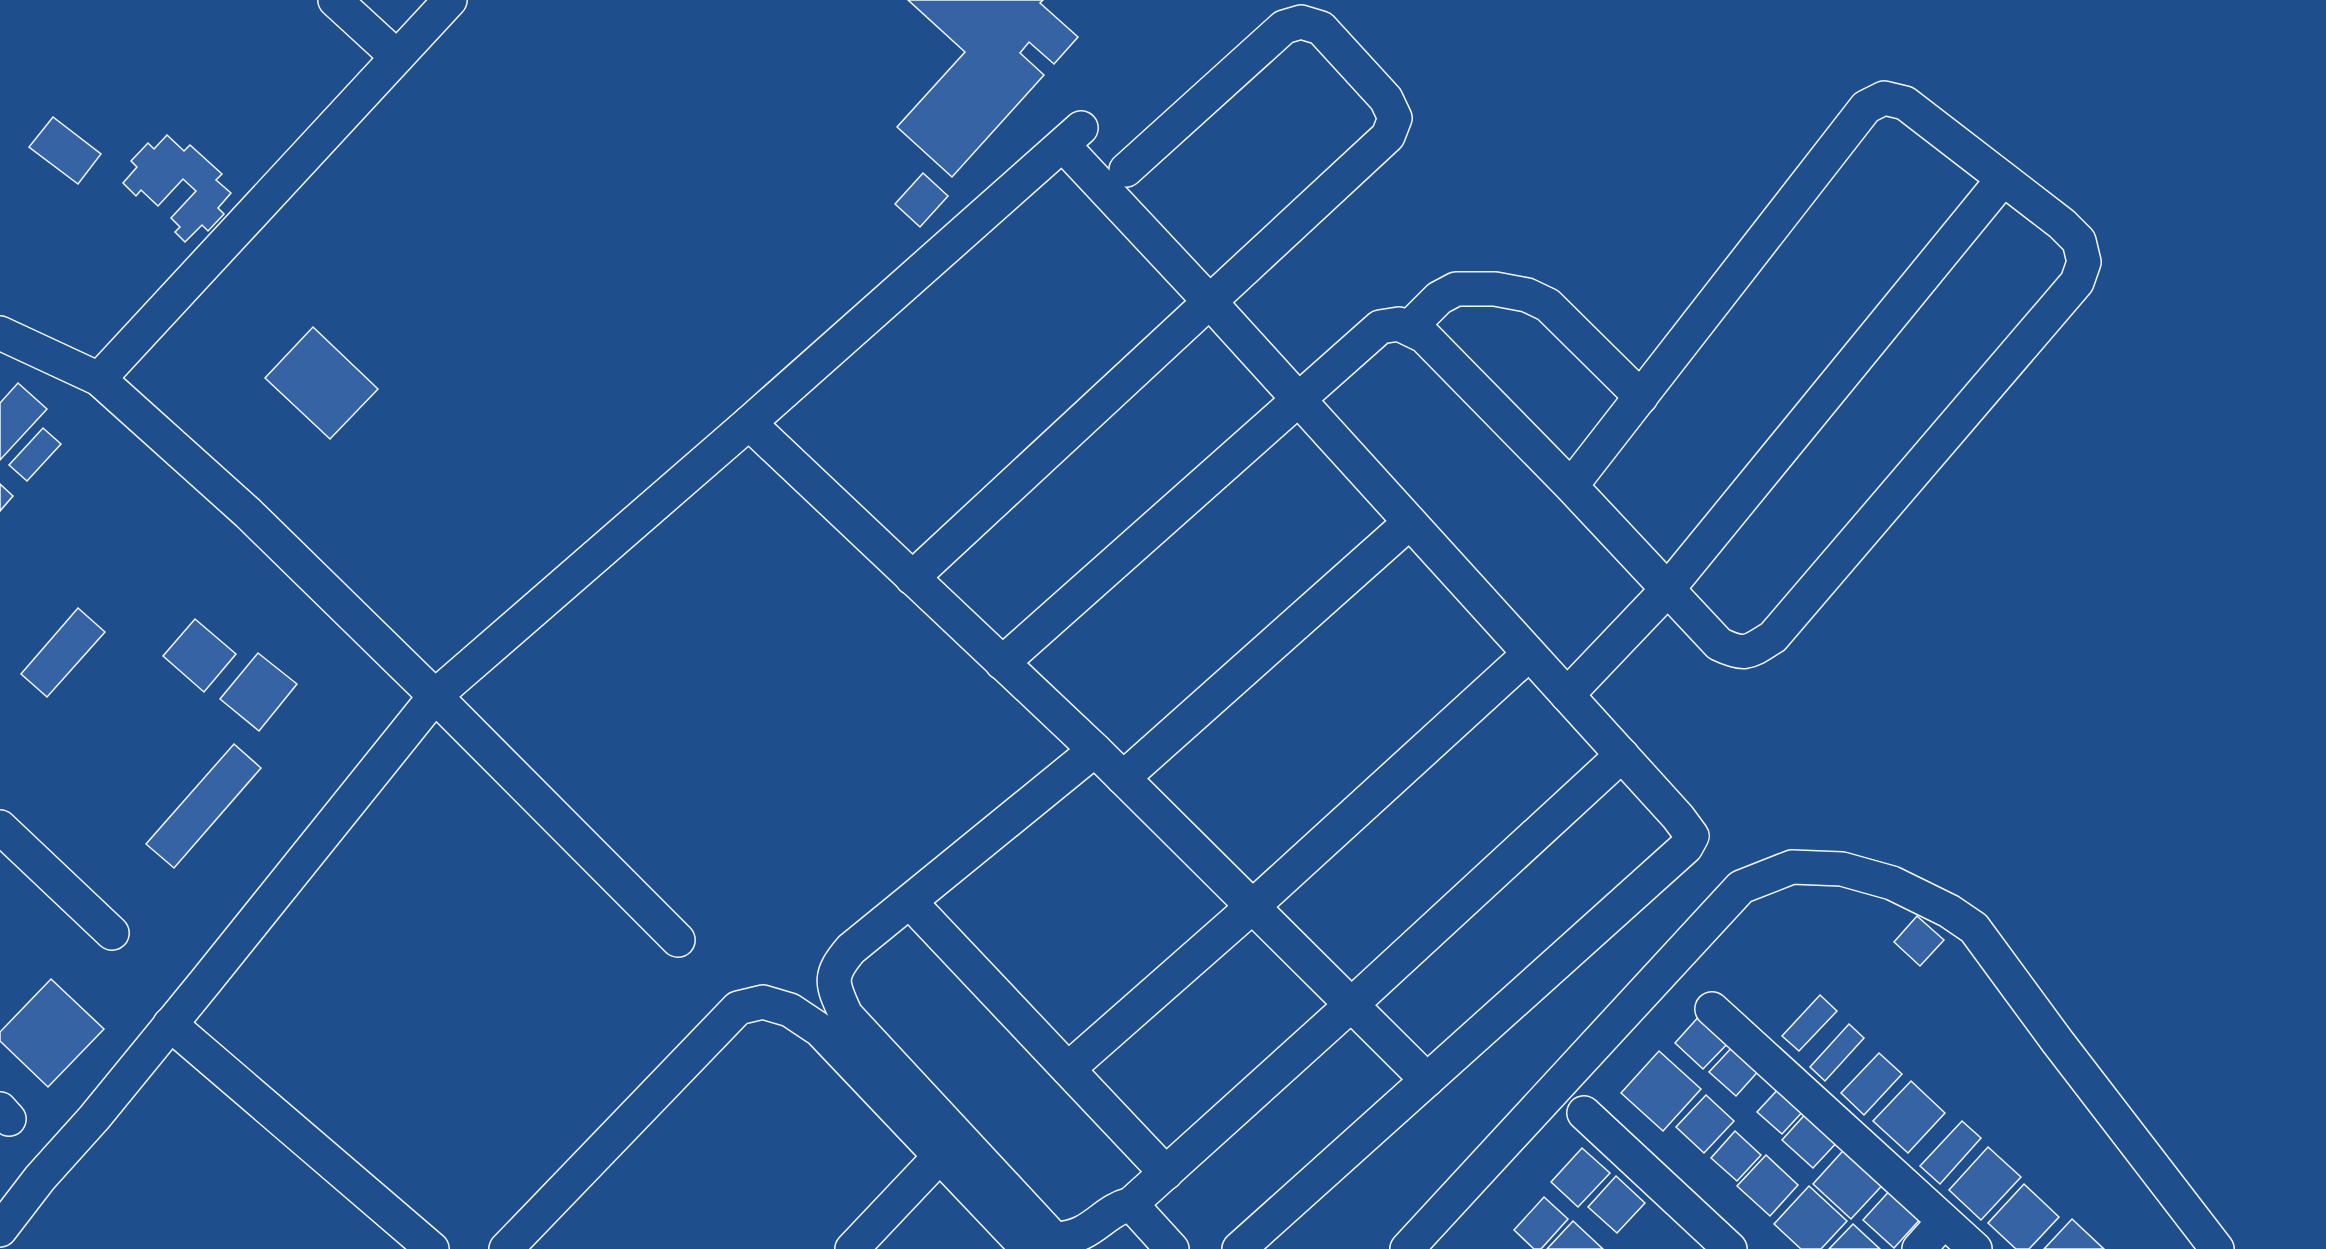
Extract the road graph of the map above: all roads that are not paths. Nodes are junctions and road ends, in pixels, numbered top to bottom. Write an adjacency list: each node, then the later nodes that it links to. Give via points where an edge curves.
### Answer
1 (335, 0): 3 (street)
2 (450, 0): 3 (street)
3 (397, 57): 9 (street)
4 (1126, 170): 6 (street, via 1284,27 1301,22 1321,28 1386,99 1395,118 1388,136)
5 (2003, 179): 10 (street, via 1905,103 1884,98 1866,107); 16 (street); 16 (street, via 2079,241 2084,262 2077,282 1773,637 1752,650 1737,653 1719,644)
6 (1210, 302): 11 (street); 12 (street, via 1072,136); 15 (street)
7 (1409, 328): 10 (street, via 1439,298 1456,289 1495,289 1527,295 1548,305); 11 (street, via 1399,324 1380,327); 13 (street, via 1424,336)
8 (0, 333): 9 (street)
9 (99, 379): 20 (street, via 248,513)
10 (1641, 397): 13 (street)
11 (1297, 400): 14 (street); 18 (street)
12 (749, 423): 15 (street); 20 (street)
13 (1571, 486): 16 (street)
14 (1409, 523): 17 (street); 23 (street)
15 (912, 578): 18 (street)
16 (1667, 590): 19 (street)
17 (1529, 654): 19 (street); 26 (street)
18 (1002, 663): 21 (street)
19 (1567, 695): 22 (street)
20 (435, 696): 28 (street); 31 (street)
21 (1095, 750): 23 (street); 25 (street)
22 (1622, 755): 29 (street); 33 (street, via 1692,836 1686,847)
23 (1123, 778): 26 (street)
24 (0, 827): 27 (street)
25 (910, 902): 32 (street); 37 (street, via 837,966 833,988 846,1015 1054,1239 1085,1233)
26 (1252, 907): 29 (street); 32 (street)
27 (112, 933)
28 (678, 940)
29 (1351, 1005): 33 (street); 36 (street)
30 (1712, 1009): 38 (street)
31 (170, 1024): 39 (street); 41 (street)
32 (1068, 1069): 36 (street)
33 (1427, 1080): 45 (street)
34 (1584, 1113): 47 (street)
35 (940, 1156): 40 (street); 42 (street, via 820,1030 790,1010 763,1002 738,1008); 43 (street)
36 (1166, 1173): 37 (street)
37 (1131, 1204): 44 (street)
38 (1944, 1221): 48 (street); 49 (street)
39 (0, 1230)
40 (1023, 1247)
41 (432, 1249)
42 (506, 1249)
43 (852, 1249)
44 (1172, 1249)
45 (1239, 1249)
46 (1407, 1249): 50 (street, via 1741,887 1792,867 1842,869 1892,883 1974,928)
47 (1730, 1249)
48 (1919, 1249)
49 (1975, 1249)
50 (2217, 1249)

